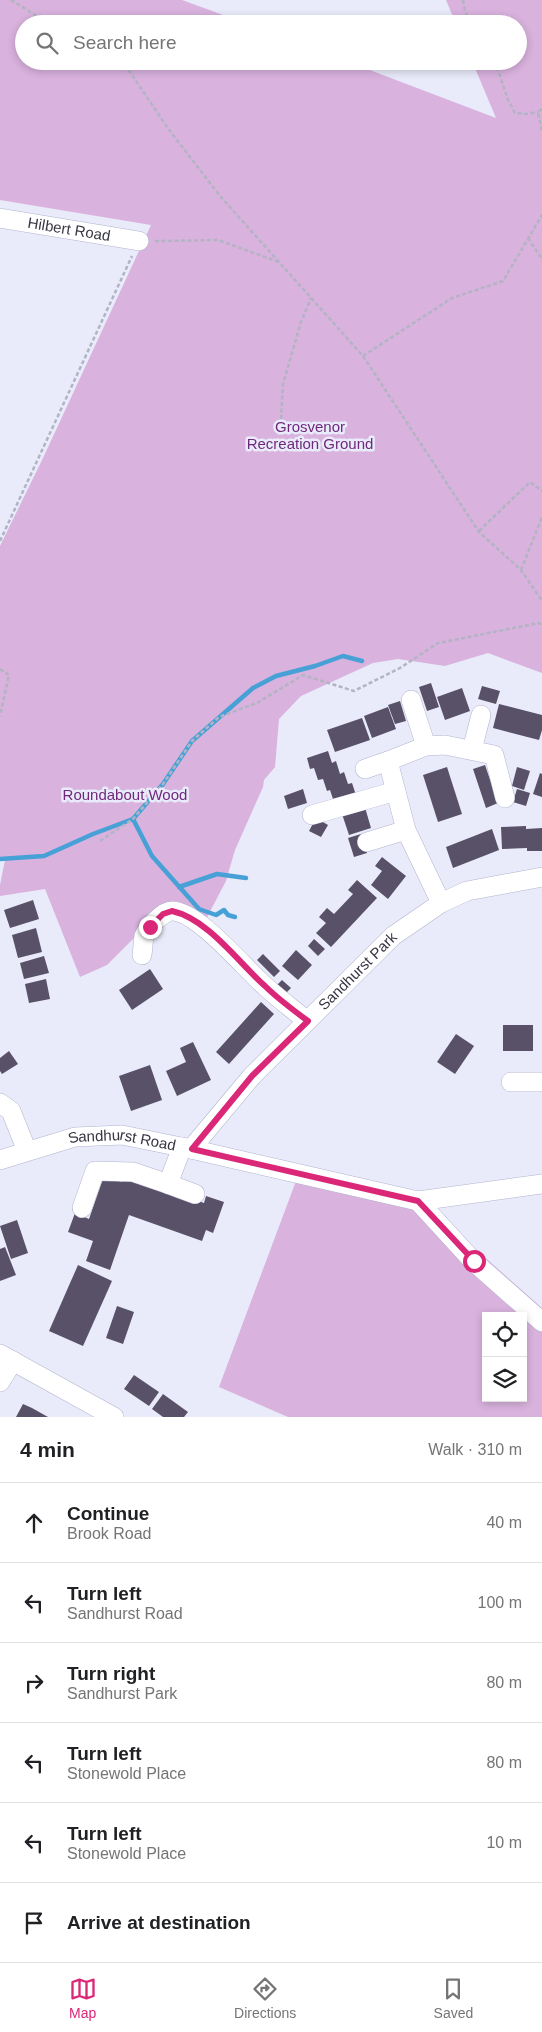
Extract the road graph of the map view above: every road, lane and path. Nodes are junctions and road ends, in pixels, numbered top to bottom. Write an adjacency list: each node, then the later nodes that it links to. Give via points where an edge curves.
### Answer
1 (11, 0): 3 (path)
2 (463, 0): 4 (path)
3 (35, 15)
4 (466, 15)
5 (127, 70): 15 (path, via 220,196)
6 (498, 70): 8 (path, via 515,112)
7 (542, 109): 8 (path)
8 (538, 112): 9 (path)
9 (542, 132)
10 (542, 216): 12 (path)
11 (0, 218): 13 (street, Hilbert Road)
12 (528, 238): 14 (path); 17 (path, via 503,281 452,298)
13 (139, 241): 15 (path, via 218,240); 22 (path)
14 (542, 258)
15 (280, 262): 16 (path)
16 (311, 298): 17 (path); 18 (path, via 284,384)
17 (363, 356): 21 (path)
18 (281, 419)
19 (542, 490): 21 (path, via 530,482)
20 (542, 517): 23 (path)
21 (479, 532): 23 (path)
22 (0, 542)
23 (521, 570): 24 (path)
24 (542, 601)
25 (542, 625): 38 (path, via 438,643 400,668 354,691 303,675 257,703 219,716 192,741 163,784 133,819)
26 (0, 669): 29 (path, via 9,676)
27 (412, 700): 30 (street)
28 (482, 714): 31 (street)
29 (0, 716)
30 (426, 746): 31 (street, via 445,745); 32 (street)
31 (472, 750): 35 (street, via 494,755)
32 (388, 761): 33 (street); 34 (street)
33 (365, 769)
34 (396, 791): 36 (street); 37 (street)
35 (505, 798)
36 (312, 815)
37 (406, 830): 39 (street); 41 (street)
38 (100, 841)
39 (367, 842)
40 (542, 877): 41 (street, Sandhurst Park, via 467,891)
41 (441, 903): 43 (street, Sandhurst Park, via 393,936)
42 (142, 955): 43 (street, via 145,935 157,921 167,912 182,913 204,928 266,987)
43 (308, 1021): 47 (street, Sandhurst Park, via 252,1076)
44 (511, 1082): 45 (street)
45 (542, 1082)
46 (0, 1103): 48 (street, via 11,1111)
47 (187, 1148): 48 (street, Sandhurst Road, via 122,1135 75,1136); 50 (street, Sandhurst Park); 53 (street, Sandhurst Road)
48 (27, 1152): 49 (street, Sandhurst Road)
49 (0, 1160)
50 (168, 1184): 52 (street); 54 (street, via 134,1172 95,1171)
51 (542, 1184): 53 (street, Sandhurst Road)
52 (195, 1194)
53 (418, 1201): 55 (street, via 474,1261)
54 (82, 1208)
55 (542, 1322)
56 (6, 1357): 57 (street); 58 (street)
57 (0, 1382)
58 (114, 1417)

